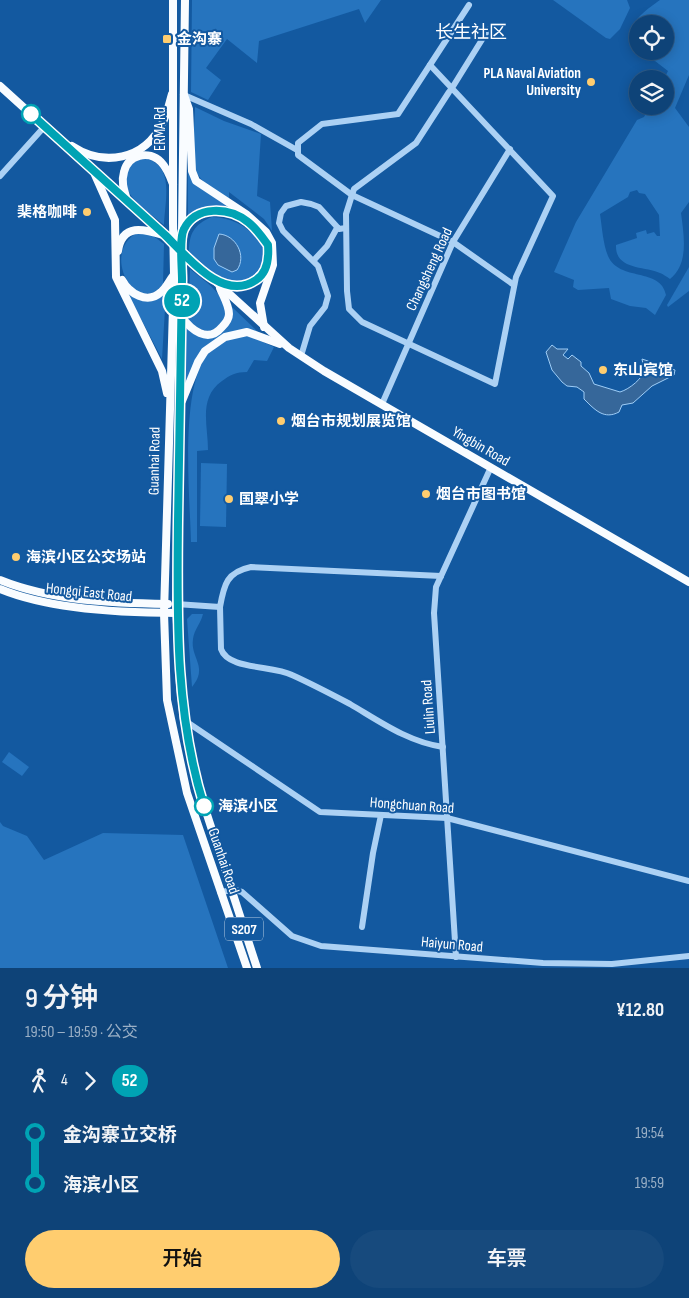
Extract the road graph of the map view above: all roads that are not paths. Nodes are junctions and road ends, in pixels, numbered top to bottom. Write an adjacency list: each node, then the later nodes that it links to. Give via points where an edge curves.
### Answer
1 (173, 0): 7 (main road, ERMA Rd)
2 (185, 0): 9 (main road)
3 (469, 5): 5 (street)
4 (488, 30): 8 (street)
5 (430, 64): 8 (street); 13 (street, via 398,114 322,124 298,143)
6 (0, 86): 10 (main road)
7 (174, 88): 11 (main road, via 163,122 155,135 142,148 127,156 109,159 91,156); 16 (main road, ERMA Rd)
8 (452, 88): 12 (street); 17 (street, via 416,143 354,189)
9 (184, 95): 13 (street, via 250,124); 21 (main road, ERMA Rd); 31 (main road, via 189,108 192,171 196,181 251,218 272,243 273,265 260,303)
10 (45, 126): 11 (main road); 15 (street)
11 (56, 137): 14 (main road, Yingbin Road)
12 (510, 149): 23 (street, Changsheng Road); 29 (street, via 553,196)
13 (297, 150): 17 (street, via 298,155)
14 (93, 171): 18 (main road, Yingbin Road); 37 (main road, via 115,220 116,277 162,371)
15 (0, 176)
16 (174, 186): 18 (main road, via 165,166 156,157 136,156 123,173); 25 (main road, ERMA Rd, bridge)
17 (352, 195): 20 (street, via 346,214); 23 (street)
18 (127, 202): 22 (main road, Yingbin Road)
19 (338, 228): 20 (street); 24 (street); 24 (street, via 319,207 301,202 286,206 279,223 283,231)
20 (346, 228): 32 (street, via 349,309 362,322)
21 (182, 231): 26 (main road, via 204,212 228,212 246,220 268,245 267,264 258,279 242,286); 27 (main road, ERMA Rd, bridge)
22 (165, 235): 25 (main road, via 142,228 128,233 119,245 118,266 128,290 144,297 162,292); 26 (main road, Yingbin Road)
23 (453, 242): 29 (street); 32 (street, Changsheng Road)
24 (314, 260): 34 (street, via 328,296 325,307 310,326)
25 (174, 274): 37 (main road, S207)
26 (209, 277): 28 (main road, Yingbin Road)
27 (182, 279): 30 (main road, Guanhai Road / S207)
28 (218, 284): 30 (main road, via 229,315 220,330 209,335 195,332); 31 (main road, Yingbin Road)
29 (514, 286): 32 (street, via 495,384)
30 (181, 316): 36 (main road, Guanhai Road / S207)
31 (264, 327): 33 (main road, Yingbin Road)
32 (409, 343): 35 (street, Changsheng Road)
33 (289, 348): 34 (main road, Yingbin Road); 36 (main road, via 255,333 239,332 225,337 206,351 198,362)
34 (301, 356): 35 (main road, Yingbin Road)
35 (382, 404): 38 (main road, Yingbin Road)
36 (180, 405): 44 (main road, Guanhai Road / S207)
37 (170, 408): 43 (main road, Guanhai Road / S207)
38 (492, 468): 39 (street, Liulin Road); 41 (main road, Yingbin Road)
39 (441, 576): 45 (street, via 251,567 237,570 229,577); 49 (street, Liulin Road, via 436,587 434,613)
40 (0, 580): 43 (main road, Hongqi East Road, via 48,595)
41 (689, 582)
42 (0, 589): 46 (main road, Hongqi East Road, via 46,603)
43 (165, 604): 44 (main road, Hongqi East Road); 46 (main road, S207)
44 (176, 604): 45 (street); 47 (main road, S207)
45 (220, 607): 49 (street, via 221,649 223,656 231,662 284,670 400,733)
46 (164, 613): 47 (main road, Hongqi East Road); 54 (main road, Guanhai Road / S207, via 169,716 187,792)
47 (176, 613): 48 (main road, S207)
48 (184, 720): 50 (street, Hongchuan Road, via 320,812); 53 (main road, S207, via 199,790)
49 (443, 747): 51 (street, Liulin Road)
50 (381, 815): 51 (street, Hongchuan Road); 55 (street)
51 (447, 818): 52 (street, Hongchuan Road); 56 (street, Liulin Road)
52 (689, 881)
53 (231, 890): 54 (street); 56 (street, Haiyun Road, via 245,894 288,933 313,944); 59 (main road, Guanhai Road / S207)
54 (220, 892): 58 (main road, Guanhai Road / S207)
55 (362, 927)
56 (456, 956): 57 (street, Haiyun Road, via 543,963 612,964)
57 (689, 956)
58 (247, 968)
59 (257, 968)

